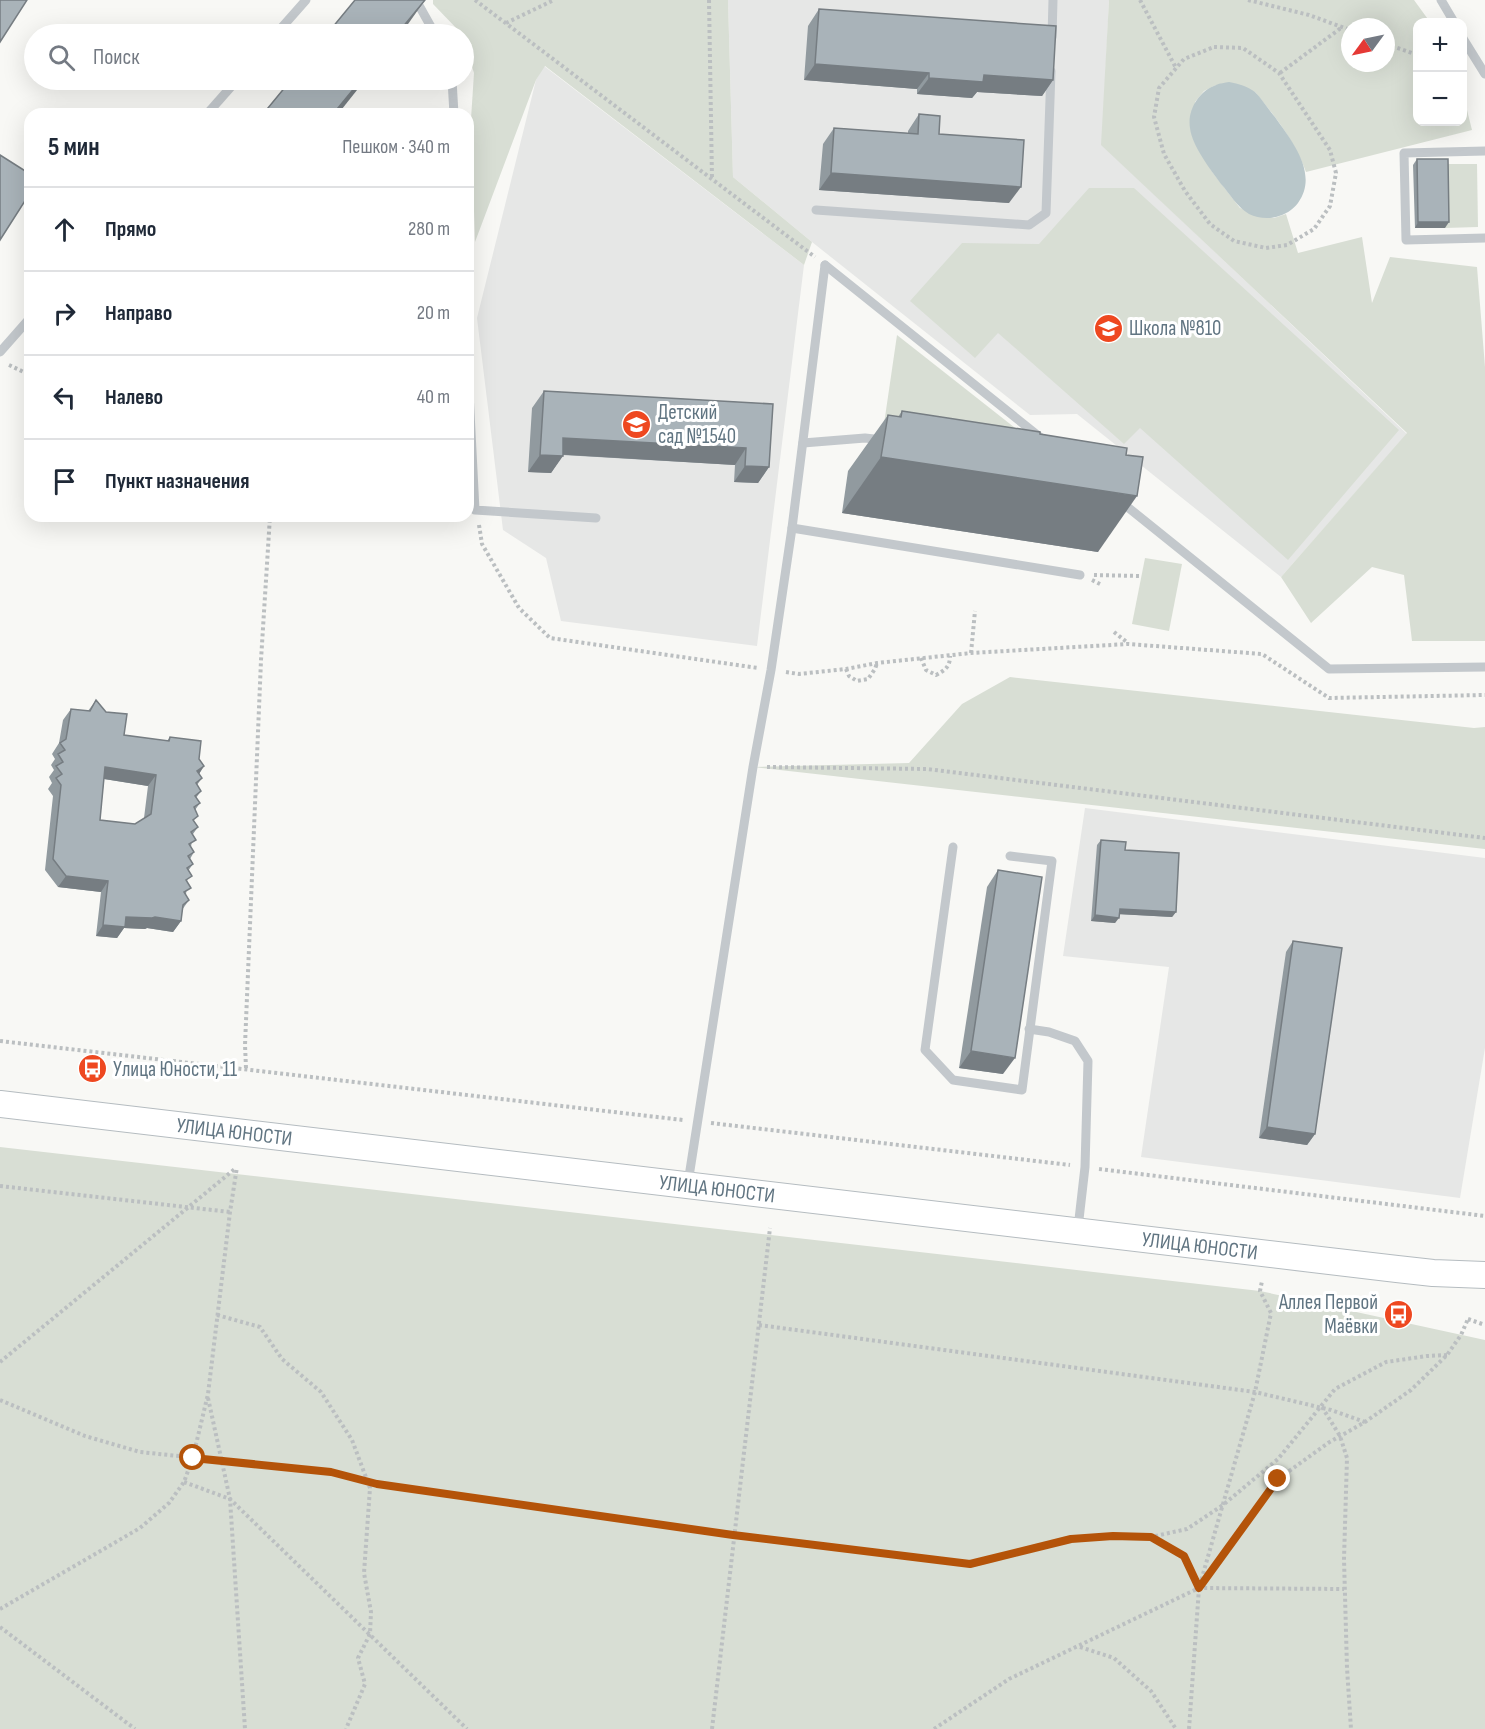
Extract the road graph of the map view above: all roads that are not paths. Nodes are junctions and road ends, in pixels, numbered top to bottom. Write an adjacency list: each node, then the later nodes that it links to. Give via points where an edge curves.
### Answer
1 (306, 0): 6 (lane)
2 (416, 0): 7 (lane)
3 (1053, 0): 9 (lane)
4 (1441, 0): 5 (lane)
5 (1452, 18)
6 (285, 24)
7 (429, 24)
8 (1467, 45): 11 (lane)
9 (1052, 47)
10 (1051, 59): 17 (lane, via 1046,213 1029,225)
11 (1485, 74)
12 (228, 90): 14 (lane)
13 (453, 90): 15 (lane)
14 (212, 108)
15 (454, 108)
16 (1485, 150): 18 (lane, via 1404,153 1406,240)
17 (816, 210)
18 (1485, 237)
19 (24, 325): 20 (lane)
20 (0, 352)
21 (888, 441): 23 (lane, via 865,438)
22 (1045, 441): 23 (lane, via 825,265)
23 (803, 443): 27 (lane)
24 (474, 490): 26 (lane, via 475,510)
25 (1109, 492): 29 (lane, via 1329,669)
26 (596, 518)
27 (792, 528): 28 (lane); 34 (lane)
28 (1080, 575)
29 (1485, 667)
30 (953, 847): 32 (lane, via 926,1050 953,1080 1022,1090)
31 (1010, 856): 32 (lane, via 1052,861)
32 (1029, 1029): 35 (lane, via 1075,1041 1089,1060)
33 (0, 1104): 34 (main road, УЛИЦА ЮНОСТИ)
34 (687, 1185): 35 (main road, УЛИЦА ЮНОСТИ)
35 (1078, 1231): 36 (main road, УЛИЦА ЮНОСТИ)
36 (1433, 1273): 37 (main road, УЛИЦА ЮНОСТИ); 38 (main road, УЛИЦА ЮНОСТИ)
37 (1485, 1275)
38 (1485, 1288)

